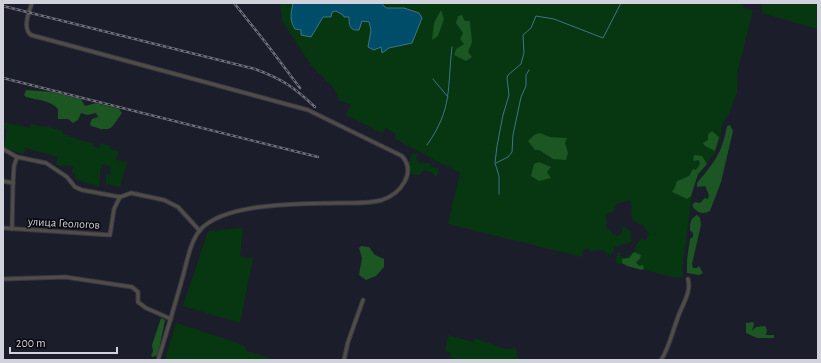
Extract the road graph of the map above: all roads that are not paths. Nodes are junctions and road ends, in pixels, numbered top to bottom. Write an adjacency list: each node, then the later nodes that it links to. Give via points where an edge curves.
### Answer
1 (32, 3): 9 (street, via 26,26 31,35 308,110 402,156 406,164 407,176 401,189 381,200 248,209 221,216)
2 (3, 149): 3 (street)
3 (17, 157): 5 (street); 6 (street, via 46,163 82,190)
4 (3, 181): 5 (street)
5 (13, 183): 8 (street)
6 (120, 197): 8 (street, улица Геологов, via 114,209 110,235); 9 (street, via 131,193 164,200 178,207)
7 (3, 228): 8 (street, улица Геологов)
8 (12, 229)
9 (200, 231): 13 (street, via 190,251)
10 (3, 279): 13 (street, via 65,277 132,287 138,292 138,302)
11 (688, 279): 16 (street, via 690,284 685,302)
12 (363, 300): 15 (street)
13 (171, 319): 14 (street)
14 (158, 360)
15 (344, 360)
16 (661, 360)

